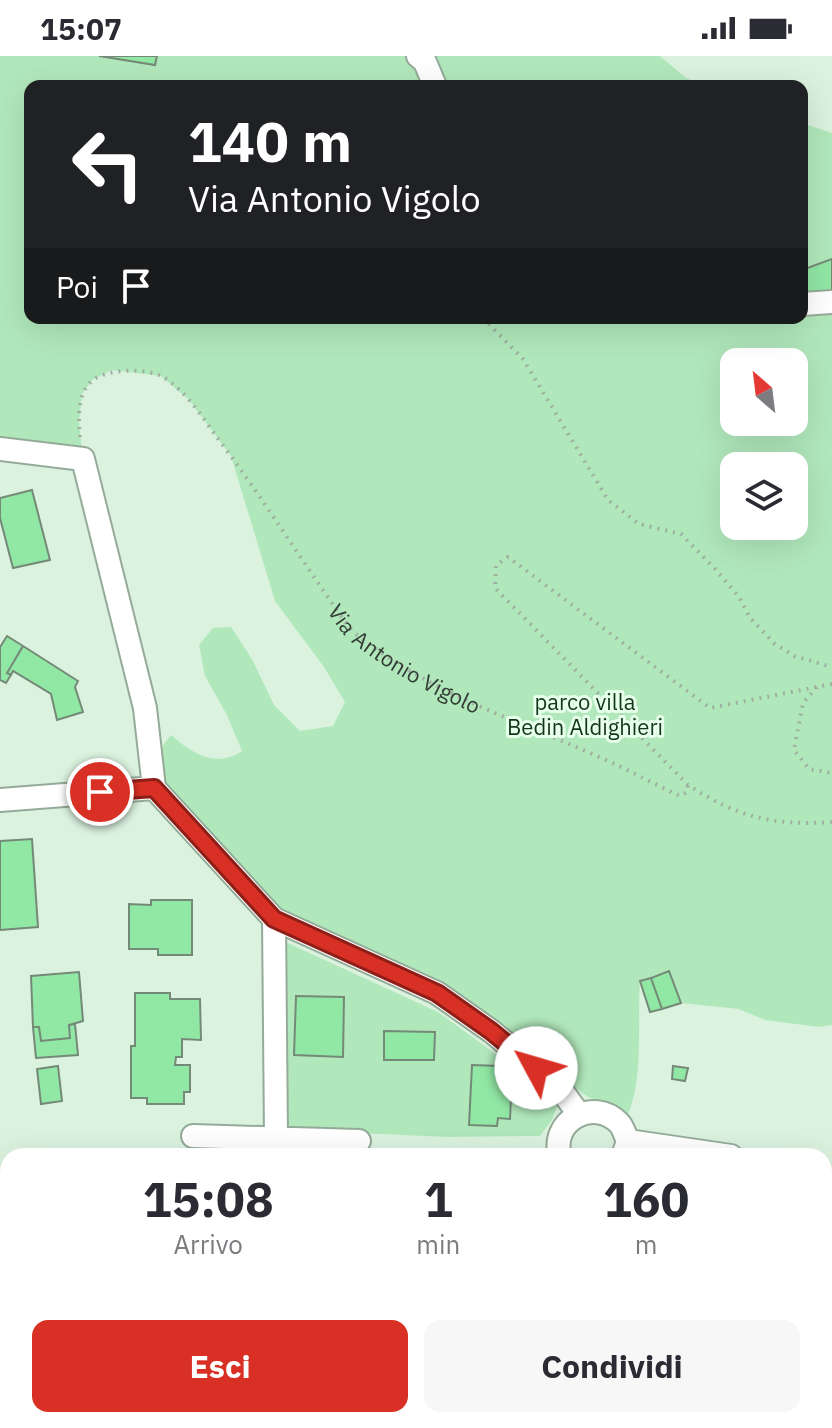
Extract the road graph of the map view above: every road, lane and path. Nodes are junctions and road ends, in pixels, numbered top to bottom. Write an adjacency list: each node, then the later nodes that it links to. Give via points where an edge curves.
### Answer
1 (418, 56): 2 (street)
2 (432, 80)
3 (832, 302): 4 (street)
4 (808, 304)
5 (489, 324): 8 (path, via 523,359 608,500 639,524 681,534 775,644 794,656)
6 (0, 449): 7 (street)
7 (83, 459): 12 (path, Via Antonio Vigolo, via 82,394 92,380 112,370 161,376 206,422 352,631 379,653 459,698 680,796); 13 (street, via 145,708)
8 (832, 667)
9 (832, 684): 10 (path)
10 (817, 687): 11 (path, via 803,703 794,750 809,769); 12 (path, via 710,708 508,557 496,565 495,588)
11 (832, 773)
12 (688, 785): 15 (path, via 751,818)
13 (154, 788): 14 (street); 16 (street)
14 (0, 800)
15 (832, 822)
16 (274, 919): 17 (street, via 437,993 559,1087); 19 (street)
17 (578, 1113): 21 (street, via 565,1124); 22 (street, via 607,1115 620,1124)
18 (193, 1136): 19 (street)
19 (276, 1137): 20 (street)
20 (359, 1141)
21 (558, 1148)
22 (625, 1148)

